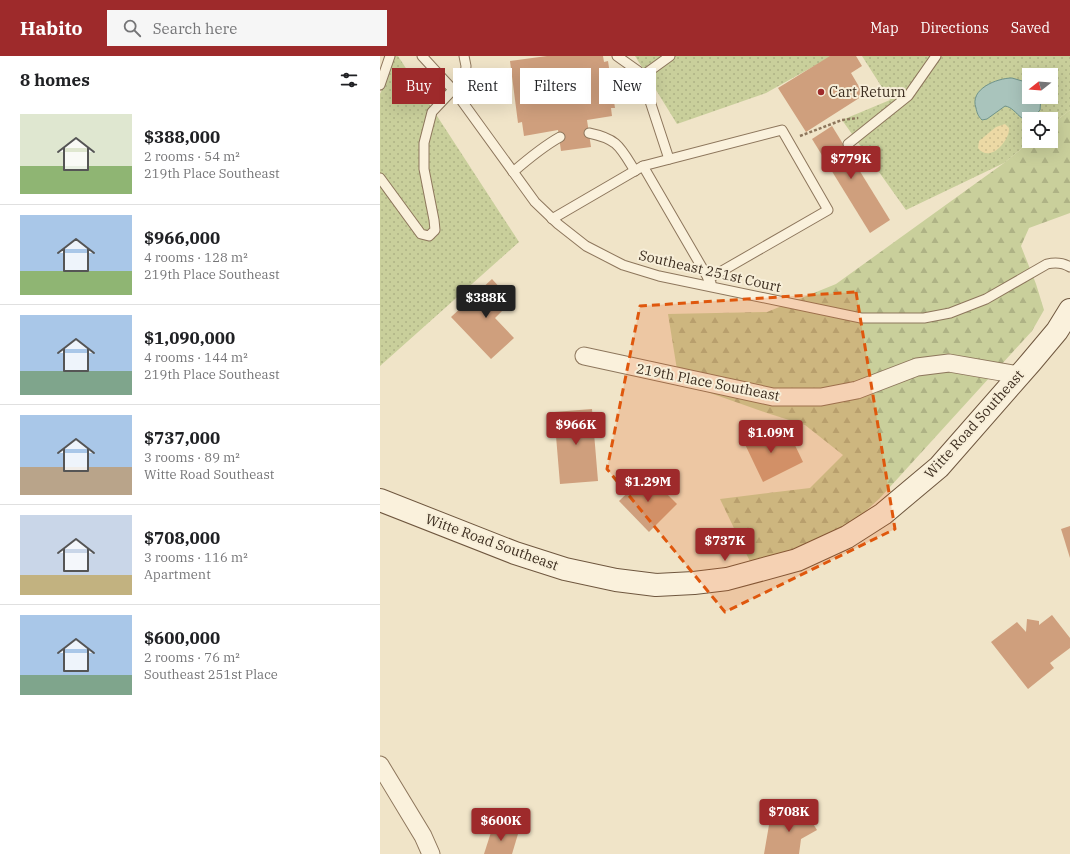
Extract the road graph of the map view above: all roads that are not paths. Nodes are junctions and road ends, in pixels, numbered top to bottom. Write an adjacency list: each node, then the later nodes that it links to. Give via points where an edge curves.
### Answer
1 (390, 56): 10 (lane)
2 (422, 56): 11 (lane, Southeast 251st Court)
3 (464, 56): 7 (lane)
4 (617, 56): 8 (lane)
5 (670, 56): 9 (lane)
6 (936, 56): 16 (lane, via 908,96)
7 (466, 68)
8 (634, 68)
9 (654, 68)
10 (380, 85)
11 (453, 90): 20 (lane, via 432,112 424,143 424,168 435,230 429,236 421,234)
12 (463, 104): 19 (lane, Southeast 251st Court)
13 (651, 104): 17 (lane)
14 (588, 133): 18 (lane, via 619,145)
15 (560, 137): 19 (lane, via 532,155)
16 (848, 144)
17 (669, 159): 18 (lane); 23 (lane, via 782,130 828,210)
18 (639, 168): 21 (lane); 23 (lane)
19 (514, 172): 21 (lane, Southeast 251st Court, via 535,202)
20 (380, 178)
21 (552, 219): 24 (lane, Southeast 251st Court, via 586,246 623,265)
22 (1070, 267): 24 (lane, Southeast 251st Court, via 1055,262 1047,264 986,299 950,313 924,318 861,318)
23 (708, 279): 24 (lane)
24 (714, 288)
25 (1070, 310): 28 (street, Witte Road Southeast, via 1057,331)
26 (1070, 338): 28 (street, Witte Road Southeast)
27 (584, 356): 28 (street, 219th Place Southeast, via 773,397 821,397 857,390 917,367 949,363)
28 (1025, 368): 29 (street, Witte Road Southeast, via 939,467 883,514 848,537 797,560 727,579 656,585 616,580 565,569 515,554)
29 (380, 500)
30 (380, 765): 31 (street, via 423,836)
31 (431, 854)

